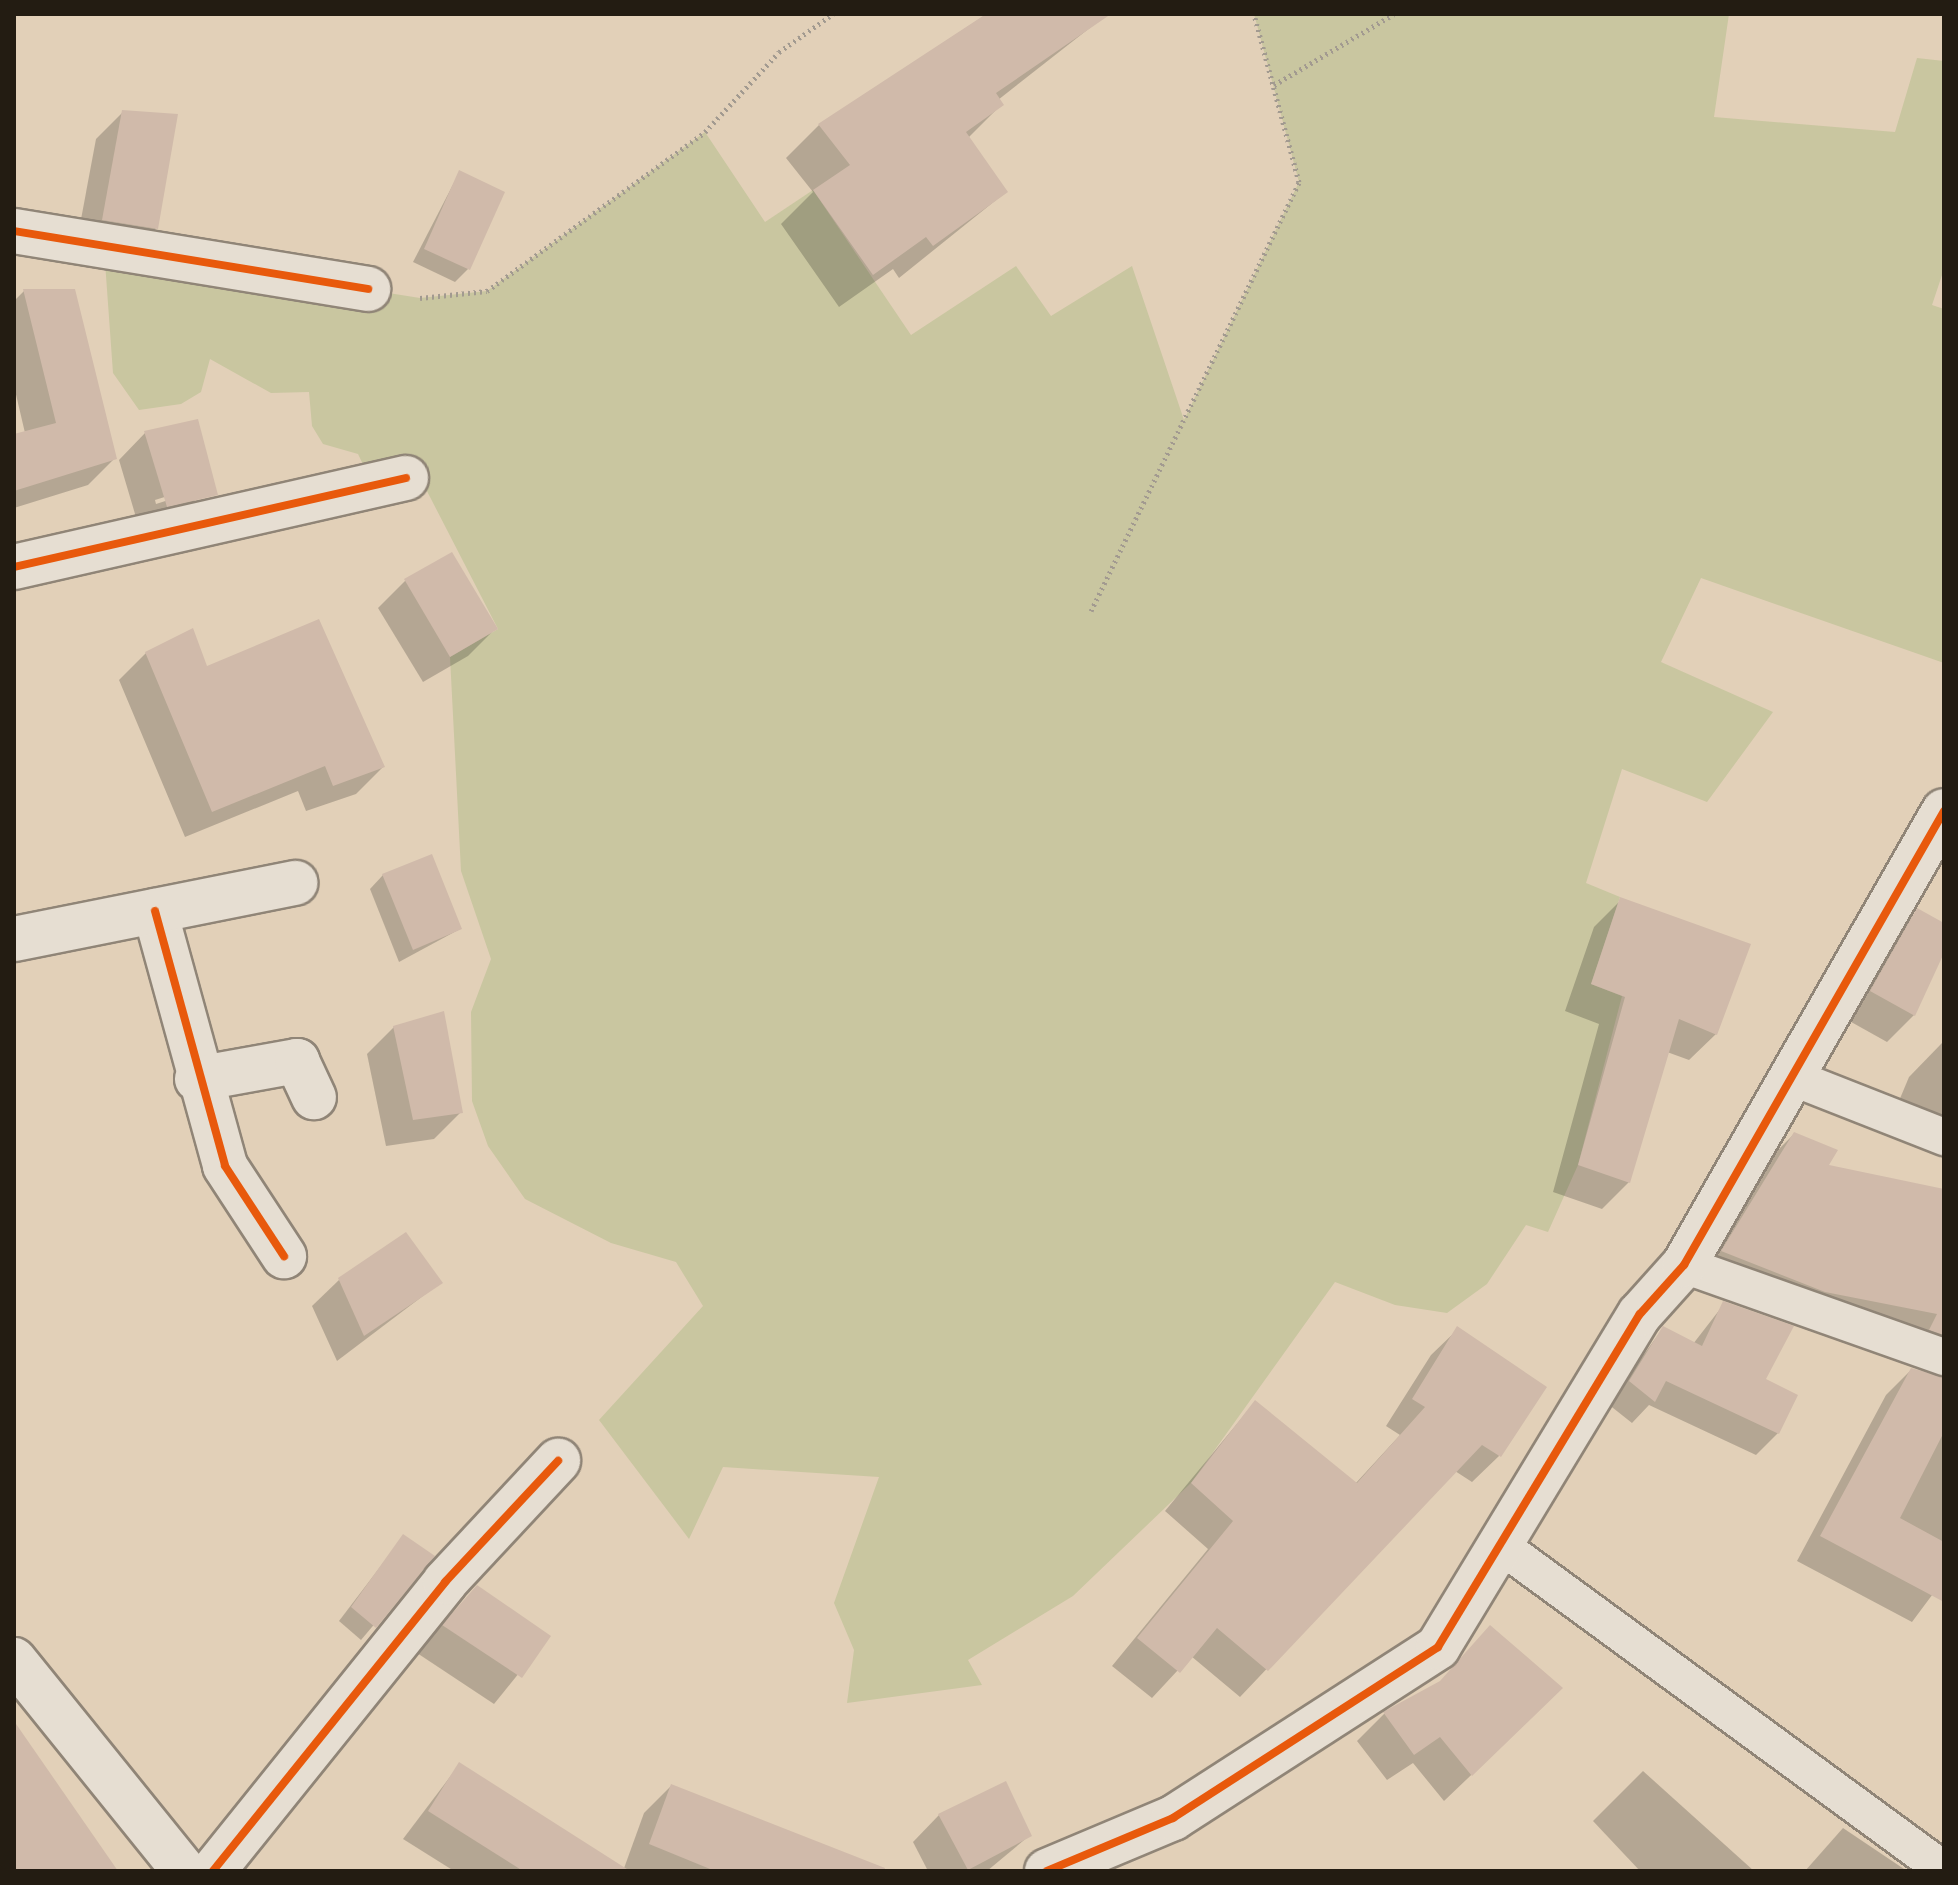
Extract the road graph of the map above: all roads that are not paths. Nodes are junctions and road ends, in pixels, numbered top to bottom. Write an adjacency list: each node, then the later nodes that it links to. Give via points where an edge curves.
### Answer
1 (14, 231): 2 (street)
2 (368, 289)
3 (406, 478): 4 (street)
4 (14, 567)
5 (1944, 811): 9 (street)
6 (295, 883): 7 (street)
7 (155, 911): 8 (street); 10 (street)
8 (14, 939)
9 (1789, 1076): 12 (lane); 14 (street)
10 (197, 1079): 11 (street, via 297,1061); 13 (street, via 225,1166)
11 (314, 1097)
12 (1944, 1137)
13 (284, 1256)
14 (1684, 1265): 15 (lane); 17 (street, via 1640,1314)
15 (1944, 1357)
16 (558, 1461): 21 (street, via 445,1582)
17 (1500, 1545): 19 (lane); 22 (street, via 1438,1647 1173,1818)
18 (14, 1660): 20 (street)
19 (1944, 1870)
20 (184, 1871)
21 (213, 1871)
22 (1047, 1871)

